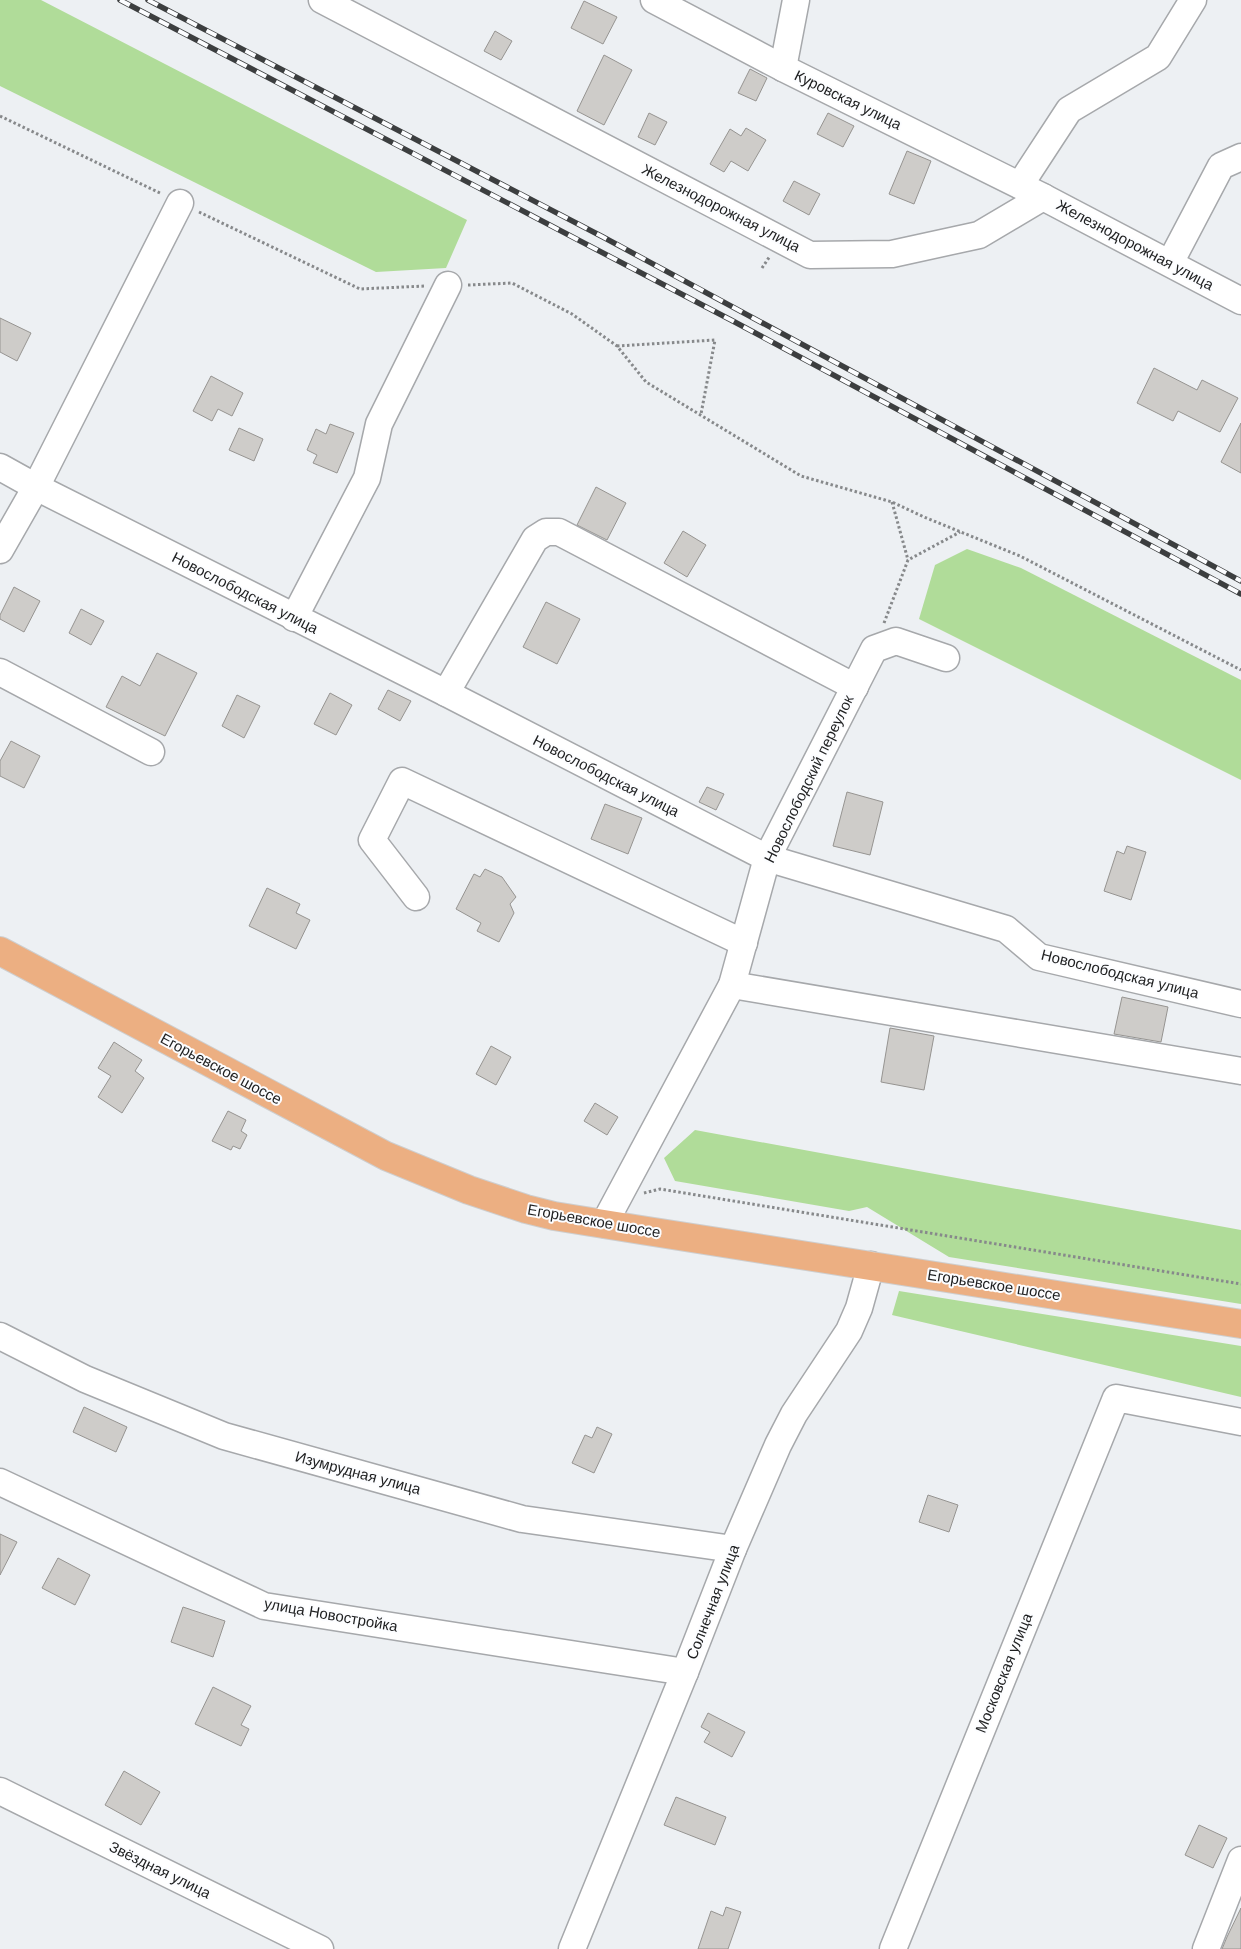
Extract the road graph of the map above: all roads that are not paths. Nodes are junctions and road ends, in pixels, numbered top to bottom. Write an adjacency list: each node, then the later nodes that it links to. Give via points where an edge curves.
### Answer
1 (322, 0): 8 (street, Железнодорожная улица, via 810,255 892,254 979,235)
2 (654, 0): 5 (street, Куровская улица)
3 (796, 0): 5 (street)
4 (1193, 0): 7 (street, via 1158,57 1069,110)
5 (783, 68): 7 (street, Куровская улица)
6 (1241, 158): 10 (street, via 1221,166)
7 (1020, 185): 8 (street, Куровская улица)
8 (1043, 197): 10 (street, Железнодорожная улица)
9 (180, 203): 14 (street)
10 (1170, 263): 12 (street, Железнодорожная улица)
11 (444, 286): 16 (street, via 379,424 367,478)
12 (1241, 301)
13 (0, 467): 14 (street, Новослободская улица)
14 (36, 487): 15 (street); 16 (street, Новослободская улица)
15 (0, 550)
16 (294, 618): 20 (street, Новослободская улица)
17 (946, 658): 19 (street, Новослободский переулок, via 896,641 874,649)
18 (0, 672): 21 (street)
19 (855, 687): 20 (street, via 559,532 546,532 535,538); 22 (street, Новослободский переулок)
20 (446, 693): 22 (street, Новослободская улица)
21 (151, 752)
22 (767, 858): 24 (street, Новослободский переулок); 27 (street, Новослободская улица, via 1006,929 1039,957)
23 (416, 897): 24 (street, via 372,840 402,781)
24 (744, 944): 26 (street, Новослободский переулок)
25 (0, 951): 29 (main road, Егорьевское шоссе, via 386,1156 500,1201 554,1216)
26 (732, 985): 28 (street); 29 (street, Новослободский переулок)
27 (1241, 1004)
28 (1241, 1071)
29 (604, 1224): 30 (main road, Егорьевское шоссе)
30 (871, 1266): 31 (main road, Егорьевское шоссе); 35 (street, Солнечная улица, via 860,1308 849,1331 785,1429)
31 (1241, 1324)
32 (0, 1336): 35 (street, Изумрудная улица, via 85,1379 224,1436 522,1519)
33 (1241, 1422): 41 (street, Московская улица, via 1116,1398)
34 (0, 1482): 36 (street, улица Новостройка, via 264,1606)
35 (734, 1549): 36 (street, Солнечная улица)
36 (685, 1672): 40 (street, Солнечная улица)
37 (0, 1791): 39 (street, Звёздная улица)
38 (1241, 1860): 42 (street)
39 (320, 1949)
40 (572, 1949)
41 (893, 1949)
42 (1206, 1949)

